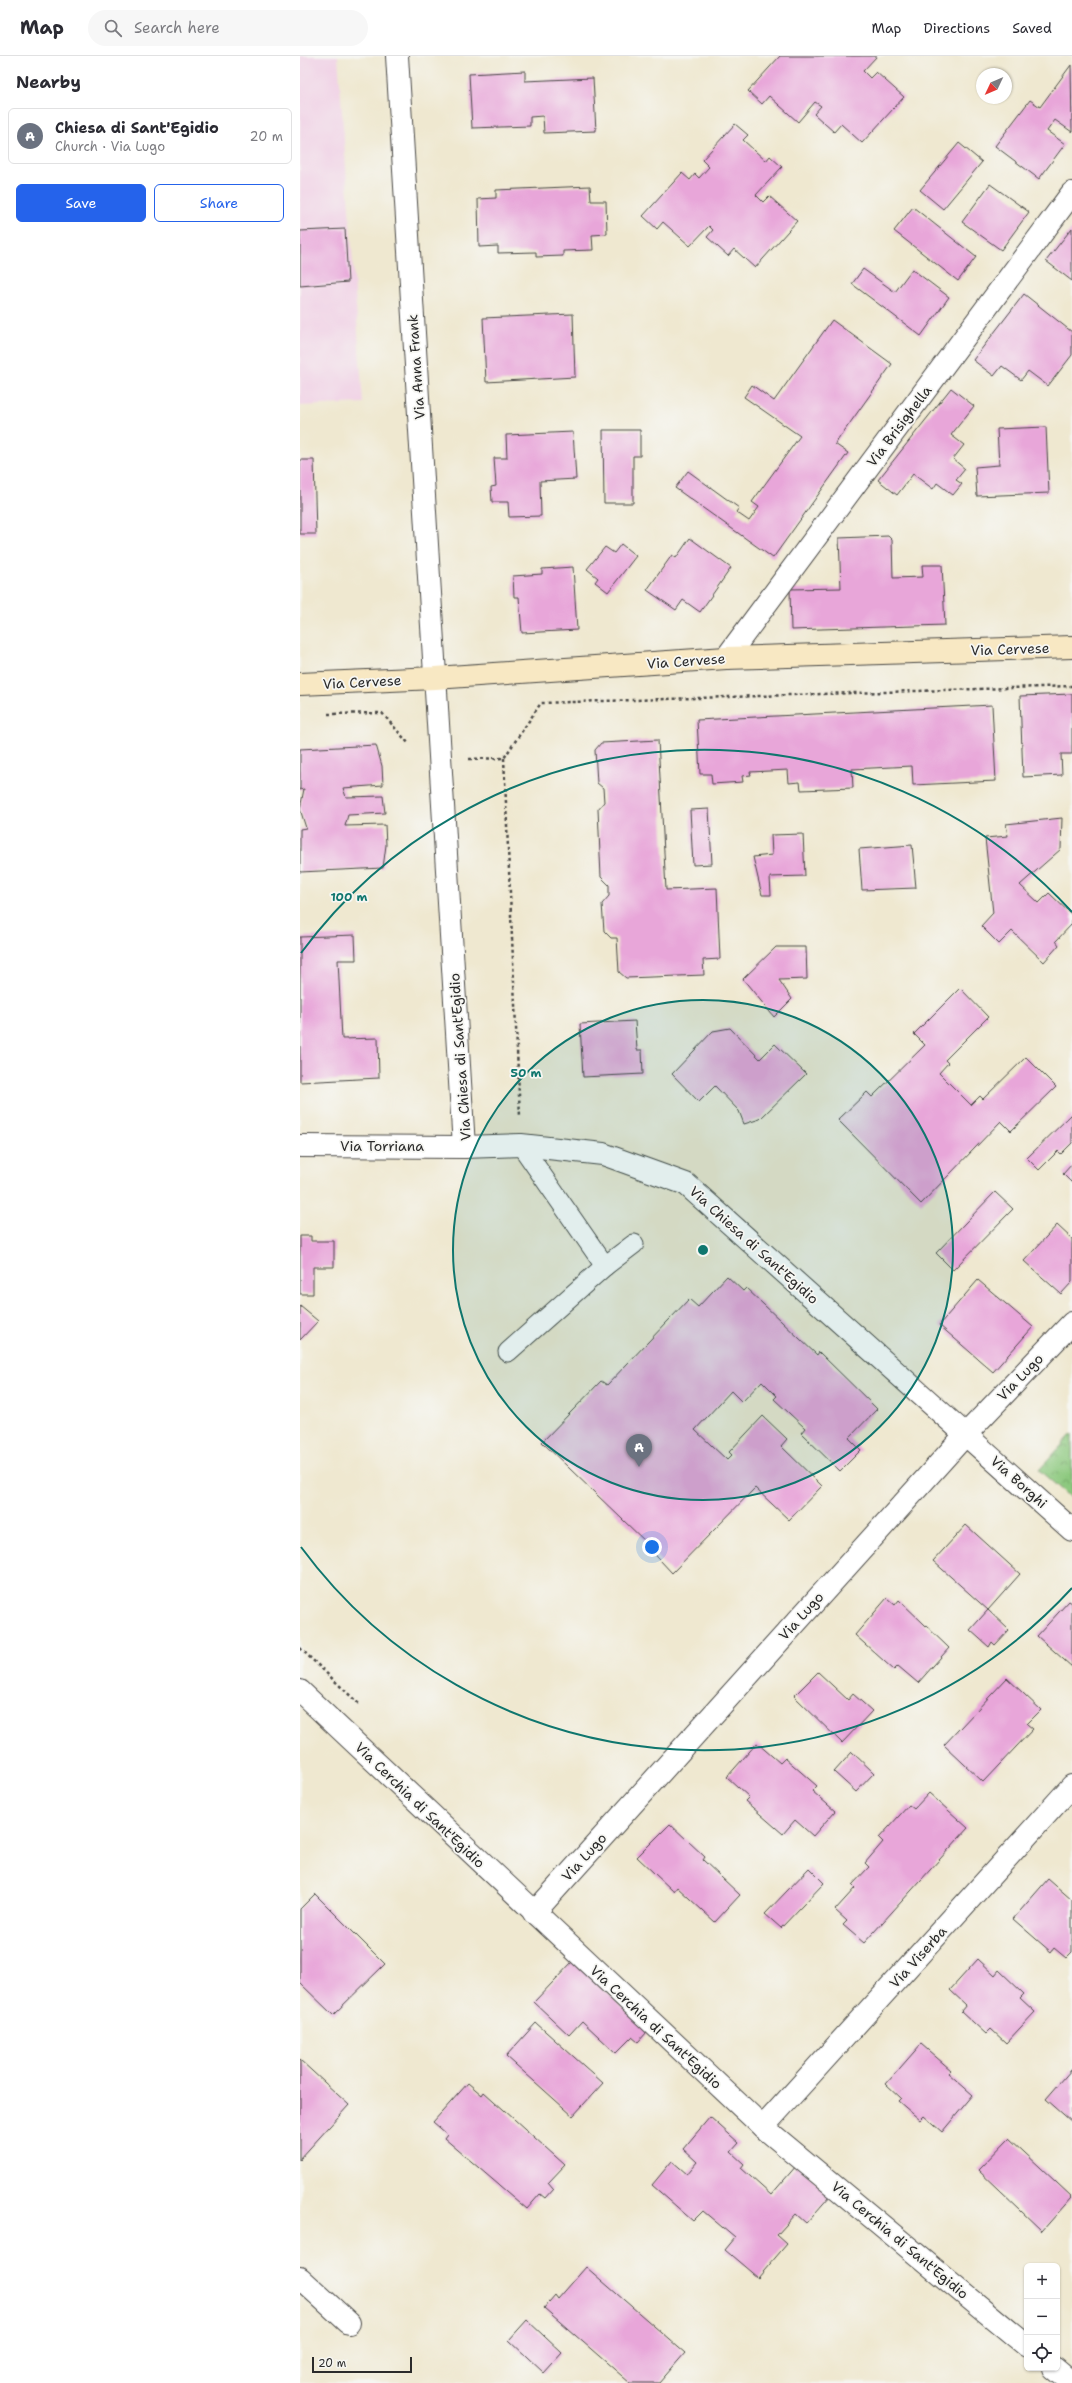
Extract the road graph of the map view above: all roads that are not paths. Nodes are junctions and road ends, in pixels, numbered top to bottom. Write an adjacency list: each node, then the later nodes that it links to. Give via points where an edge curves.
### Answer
1 (397, 56): 5 (street, Via Anna Frank)
2 (1072, 193): 4 (street, Via Brisighella)
3 (1072, 647): 4 (main road, Via Cervese)
4 (726, 658): 5 (main road, Via Cervese)
5 (435, 678): 6 (main road, Via Cervese); 9 (street, Via Chiesa di Sant'Egidio)
6 (300, 684)
7 (521, 1145): 9 (street, Via Chiesa di Sant'Egidio); 11 (lane); 14 (street, Via Chiesa di Sant'Egidio, via 603,1154 686,1184)
8 (300, 1146): 9 (street, Via Torriana)
9 (464, 1147)
10 (634, 1244): 11 (lane)
11 (605, 1266): 13 (lane)
12 (1072, 1323): 14 (street, Via Lugo)
13 (508, 1352)
14 (966, 1434): 15 (street, Via Borghi); 18 (street, Via Lugo)
15 (1072, 1530)
16 (300, 1691): 18 (street, Via Cerchia di Sant'Egidio)
17 (1072, 1786): 19 (street, Via Viserba)
18 (534, 1913): 19 (street, Via Cerchia di Sant'Egidio)
19 (763, 2127): 22 (street, Via Cerchia di Sant'Egidio)
20 (300, 2278): 21 (street)
21 (349, 2323)
22 (1024, 2344)
23 (1058, 2371): 24 (street)
24 (1072, 2383)

